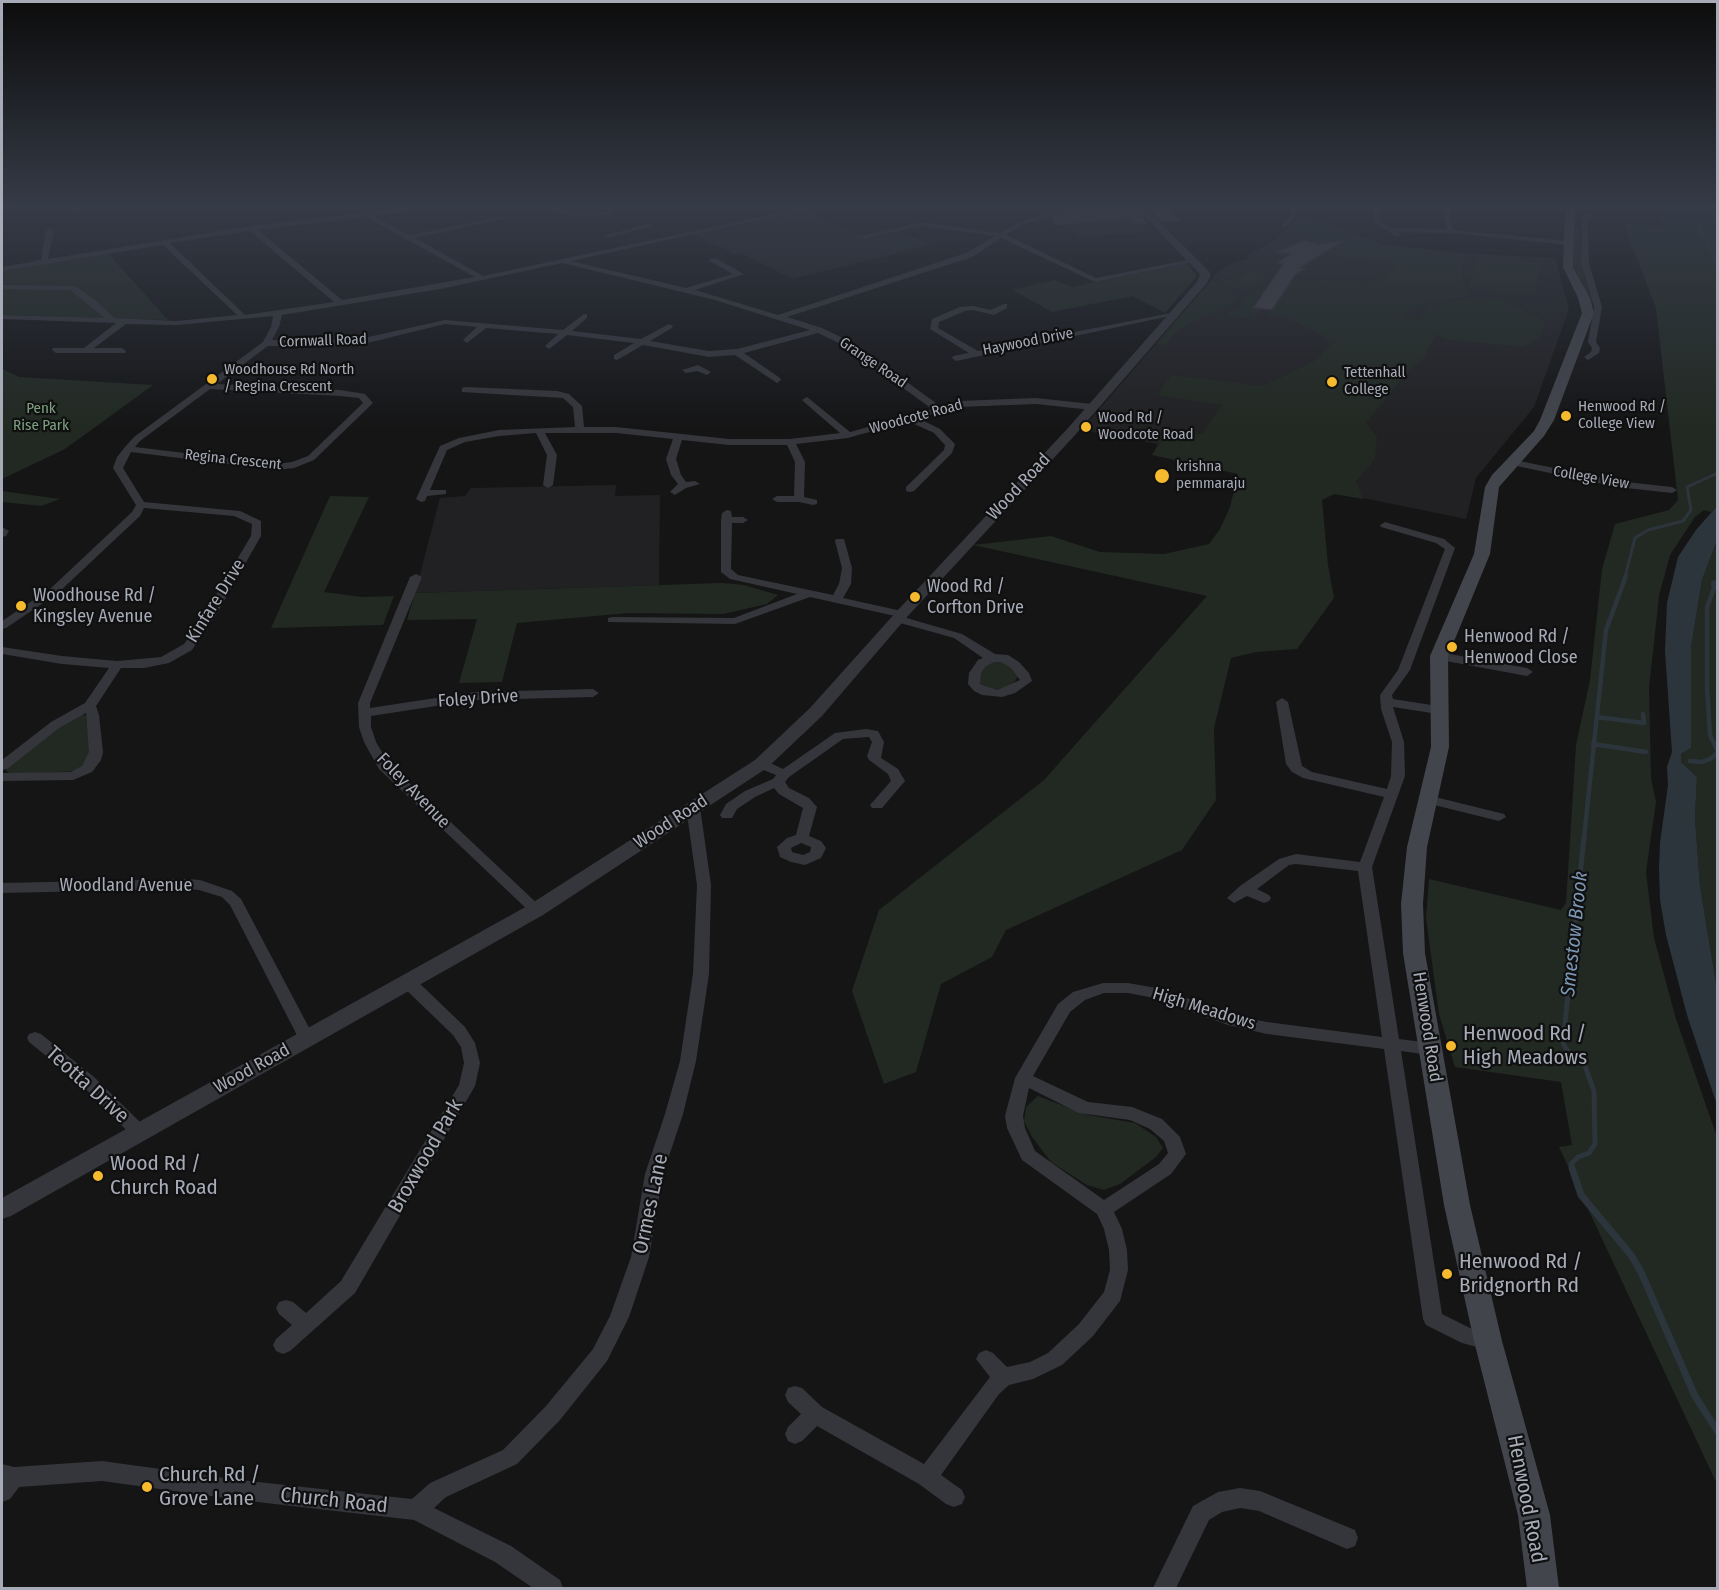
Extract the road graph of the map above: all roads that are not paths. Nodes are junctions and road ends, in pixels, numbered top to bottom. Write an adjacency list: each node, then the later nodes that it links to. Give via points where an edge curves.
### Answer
1 (207, 282): 18 (street)
2 (315, 282): 11 (street)
3 (462, 282): 11 (street)
4 (652, 282): 10 (street, Grange Road)
5 (712, 282): 10 (street)
6 (886, 282): 17 (street)
7 (1202, 282): 14 (street, Wood Road)
8 (1576, 282): 53 (main road, Henwood Road, via 1588,313 1586,353 1539,433)
9 (2, 287): 19 (street, via 72,288)
10 (686, 290): 17 (street, Grange Road)
11 (340, 303): 13 (street)
12 (1004, 306): 33 (street, via 991,313 969,308 948,312 935,321 934,328)
13 (278, 313): 18 (street); 26 (street)
14 (1171, 315): 33 (street, Haywood Drive); 44 (street, Wood Road)
15 (584, 316): 24 (street)
16 (2, 317): 19 (street)
17 (779, 317): 23 (street, Grange Road)
18 (244, 318): 20 (street)
19 (110, 321): 20 (street)
20 (123, 322): 30 (street)
21 (485, 325): 24 (street, Cornwall Road); 25 (street); 26 (street, Cornwall Road, via 437,322 355,343)
22 (669, 326): 27 (street)
23 (819, 330): 32 (street, Cornwall Road); 45 (street, Grange Road, via 850,345)
24 (564, 332): 27 (street, Cornwall Road); 28 (street)
25 (467, 340)
26 (266, 343): 41 (street)
27 (642, 343): 34 (street, Cornwall Road); 35 (street, via 619,359)
28 (548, 347)
29 (56, 350): 30 (street)
30 (85, 351): 31 (street)
31 (122, 351)
32 (737, 352): 34 (street, Cornwall Road); 40 (street)
33 (975, 352): 36 (street, Haywood Drive)
34 (709, 354): 37 (street)
35 (607, 357)
36 (956, 358)
37 (698, 368): 38 (street); 39 (street)
38 (686, 370)
39 (707, 372)
40 (777, 380)
41 (210, 386): 52 (street); 52 (street, Regina Crescent, via 340,393 362,396 368,403 311,458 294,465 276,467)
42 (472, 392): 47 (street, via 566,396 577,406)
43 (807, 400): 49 (street, Woodcote Road)
44 (1092, 407): 45 (street, Woodcote Road, via 1004,401); 69 (street, Wood Road)
45 (937, 408): 46 (street, Woodcote Road)
46 (907, 417): 49 (street, Woodcote Road); 55 (street, via 937,431 950,444 949,451 913,486)
47 (580, 429): 48 (street, Woodcote Road); 50 (street, Woodcote Road)
48 (539, 430): 54 (street, via 552,455 549,482); 58 (street, Woodcote Road, via 499,433 443,448 423,496)
49 (849, 435): 51 (street, Woodcote Road)
50 (678, 438): 51 (street, Woodcote Road); 56 (street, via 670,459 679,489)
51 (790, 442): 60 (street, via 800,462)
52 (128, 449): 62 (street, via 118,468)
53 (1510, 462): 57 (street, College View, via 1617,484); 73 (main road, Henwood Road, via 1492,487 1482,554)
54 (562, 478)
55 (903, 481)
56 (695, 484)
57 (1672, 490)
58 (442, 492)
59 (777, 499): 60 (street)
60 (799, 499): 61 (street)
61 (813, 502)
62 (141, 505): 71 (street, via 124,527 54,591); 75 (street, Kinfare Drive, via 236,513 257,524 258,530 188,647 165,660)
63 (743, 520): 67 (street, via 727,517 725,570 734,577)
64 (1384, 524): 78 (street, via 1440,541 1450,548 1404,670 1389,688)
65 (841, 539): 68 (street, via 847,568 845,584)
66 (416, 577): 81 (street, Foley Avenue, via 367,693)
67 (808, 594): 68 (street); 70 (street, via 735,621)
68 (836, 599): 69 (street)
69 (899, 616): 74 (street, via 958,636); 83 (street, Wood Road, via 816,712)
70 (612, 620)
71 (2, 626)
72 (2, 650): 75 (street, Kinfare Drive)
73 (1439, 656): 76 (street); 80 (main road, Henwood Road)
74 (992, 658)
75 (117, 665): 79 (street)
76 (1527, 672)
77 (593, 693): 81 (street, Foley Drive, via 475,696)
78 (1386, 702): 80 (street); 87 (street, Henwood Road, via 1398,742 1398,776)
79 (90, 706): 84 (street, via 55,725); 85 (street, via 96,752 87,770 73,776)
80 (1438, 710): 88 (main road, Henwood Road, via 1440,747)
81 (364, 713): 97 (street, Foley Avenue, via 370,741 384,766)
82 (1299, 716): 87 (street, via 1283,708 1297,769)
83 (761, 764): 86 (street); 90 (street, Wood Road)
84 (2, 766)
85 (2, 777)
86 (781, 778): 89 (street, via 840,736 873,734 878,742 876,760 893,772 898,781); 91 (street, via 731,807); 93 (street, via 784,791 810,807)
87 (1390, 794): 94 (street, Henwood Road)
88 (1427, 800): 92 (street); 102 (main road, Henwood Road, via 1417,847 1412,904 1414,953)
89 (877, 805)
90 (693, 807): 97 (street, Wood Road); 119 (street, Ormes Lane, via 704,885 700,974 688,1061 654,1174 640,1257 619,1317 600,1355 553,1413 510,1457 438,1490)
91 (727, 815)
92 (1499, 817)
93 (802, 838)
94 (1365, 867): 96 (street, via 1284,862 1239,894); 101 (street, Henwood Road)
95 (2, 888): 100 (street, Woodland Avenue, via 187,884 227,894 236,902)
96 (1264, 898)
97 (536, 910): 98 (street, Wood Road)
98 (408, 982): 100 (street, Wood Road); 108 (street, Broxwood Park, via 459,1031 469,1047 471,1063 466,1086 348,1287)
99 (35, 1038): 104 (street, Teotta Drive, via 88,1081)
100 (307, 1038): 104 (street, Wood Road)
101 (1393, 1045): 102 (street, High Meadows); 103 (street, High Meadows, via 1234,1021 1156,993 1103,988 1079,996 1064,1008); 109 (street, Henwood Road, via 1433,1319 1469,1337)
102 (1430, 1049): 109 (main road, Henwood Road, via 1457,1205)
103 (1023, 1078): 106 (street, High Meadows, via 1014,1116 1028,1155); 106 (street, via 1085,1108 1132,1114 1156,1124 1171,1137 1177,1154 1165,1169)
104 (139, 1132): 105 (street, Wood Road)
105 (2, 1209)
106 (1104, 1209): 112 (street, via 1119,1250 1113,1295 1086,1330 1055,1359 1033,1370)
107 (286, 1308): 108 (street)
108 (306, 1325): 110 (street, Broxwood Park)
109 (1488, 1341): 123 (main road, Henwood Road, via 1534,1515)
110 (283, 1345)
111 (986, 1359): 112 (street)
112 (1003, 1377): 116 (street)
113 (795, 1395): 114 (street)
114 (815, 1414): 115 (street); 116 (street)
115 (795, 1434)
116 (927, 1477): 118 (street)
117 (6, 1481): 119 (street, Church Road, via 102,1470)
118 (954, 1497)
119 (417, 1510): 121 (street, via 503,1554)
120 (1347, 1538): 122 (street, via 1260,1501 1240,1498 1218,1502 1201,1513)
121 (552, 1588)
122 (1164, 1588)
123 (1543, 1588)

